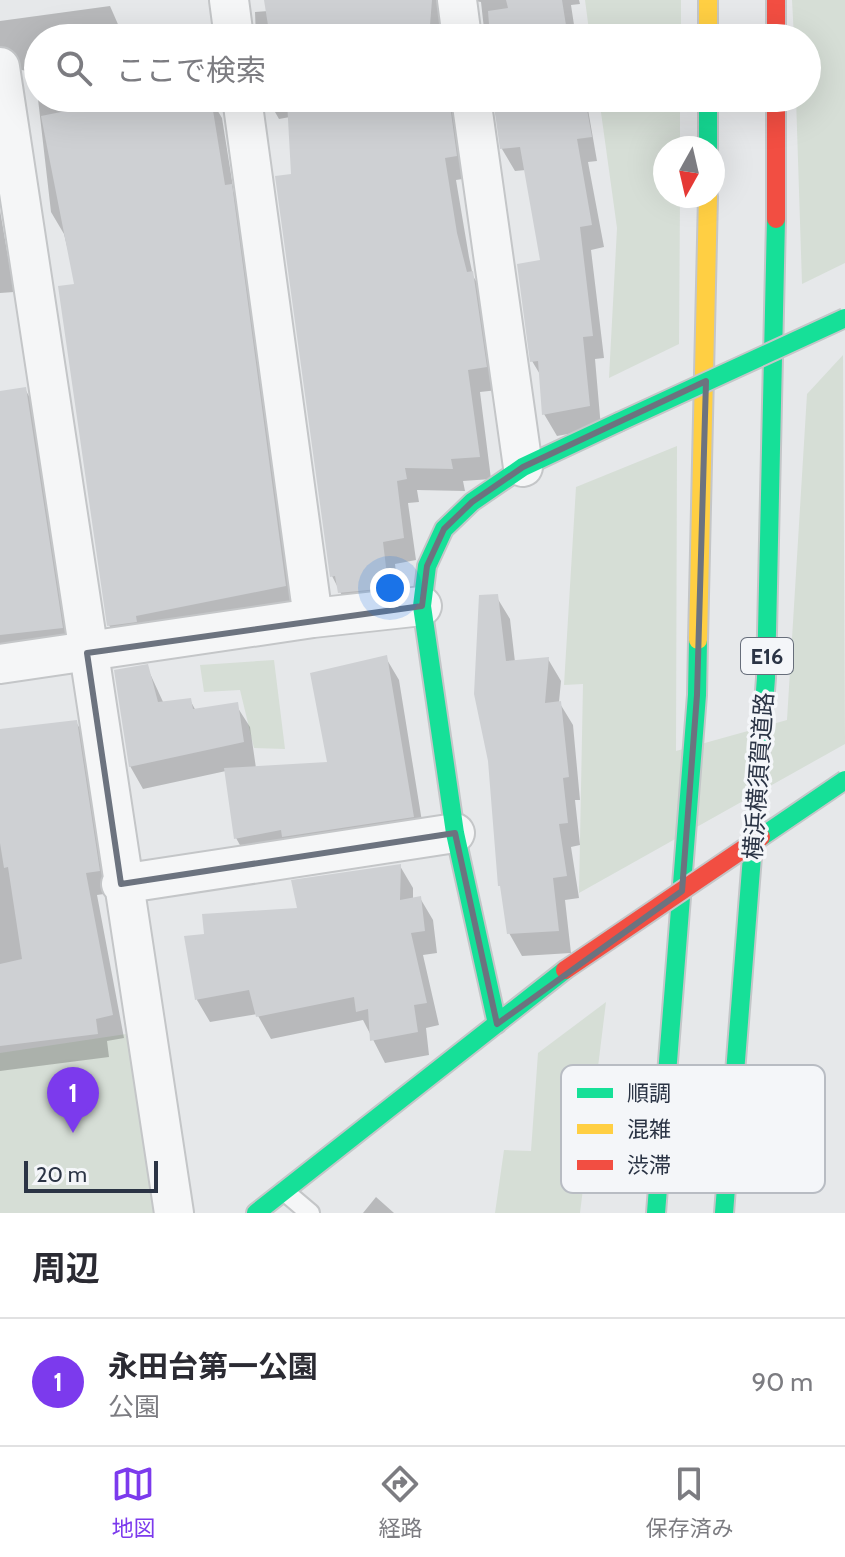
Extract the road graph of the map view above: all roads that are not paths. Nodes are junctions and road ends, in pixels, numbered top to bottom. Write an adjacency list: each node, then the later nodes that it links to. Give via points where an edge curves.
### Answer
1 (229, 0): 5 (street)
2 (457, 0): 6 (street)
3 (708, 0): 7 (main road)
4 (776, 0): 8 (main road)
5 (232, 24)
6 (460, 24)
7 (708, 24)
8 (776, 24)
9 (0, 67): 20 (street)
10 (244, 112): 19 (street)
11 (473, 112): 17 (street)
12 (708, 112): 14 (main road)
13 (776, 112): 27 (main road, 横浜横須賀道路 / E16, via 766,678)
14 (708, 136)
15 (708, 208): 26 (main road, via 697,695)
16 (845, 318): 17 (main road, bridge)
17 (523, 467): 18 (main road, via 444,529 427,566)
18 (422, 606): 19 (street); 23 (main road)
19 (313, 618): 20 (street)
20 (87, 653): 21 (street); 24 (street)
21 (0, 664)
22 (845, 780): 25 (main road, bridge, via 565,970)
23 (455, 833): 24 (street); 25 (main road)
24 (121, 884): 31 (street)
25 (497, 1024): 28 (main road)
26 (668, 1065)
27 (736, 1065)
28 (284, 1191): 32 (main road); 33 (lane)
29 (658, 1193): 34 (main road)
30 (726, 1193): 35 (main road, 横浜横須賀道路 / E16)
31 (174, 1213)
32 (256, 1213)
33 (310, 1213)
34 (656, 1213)
35 (724, 1213)

